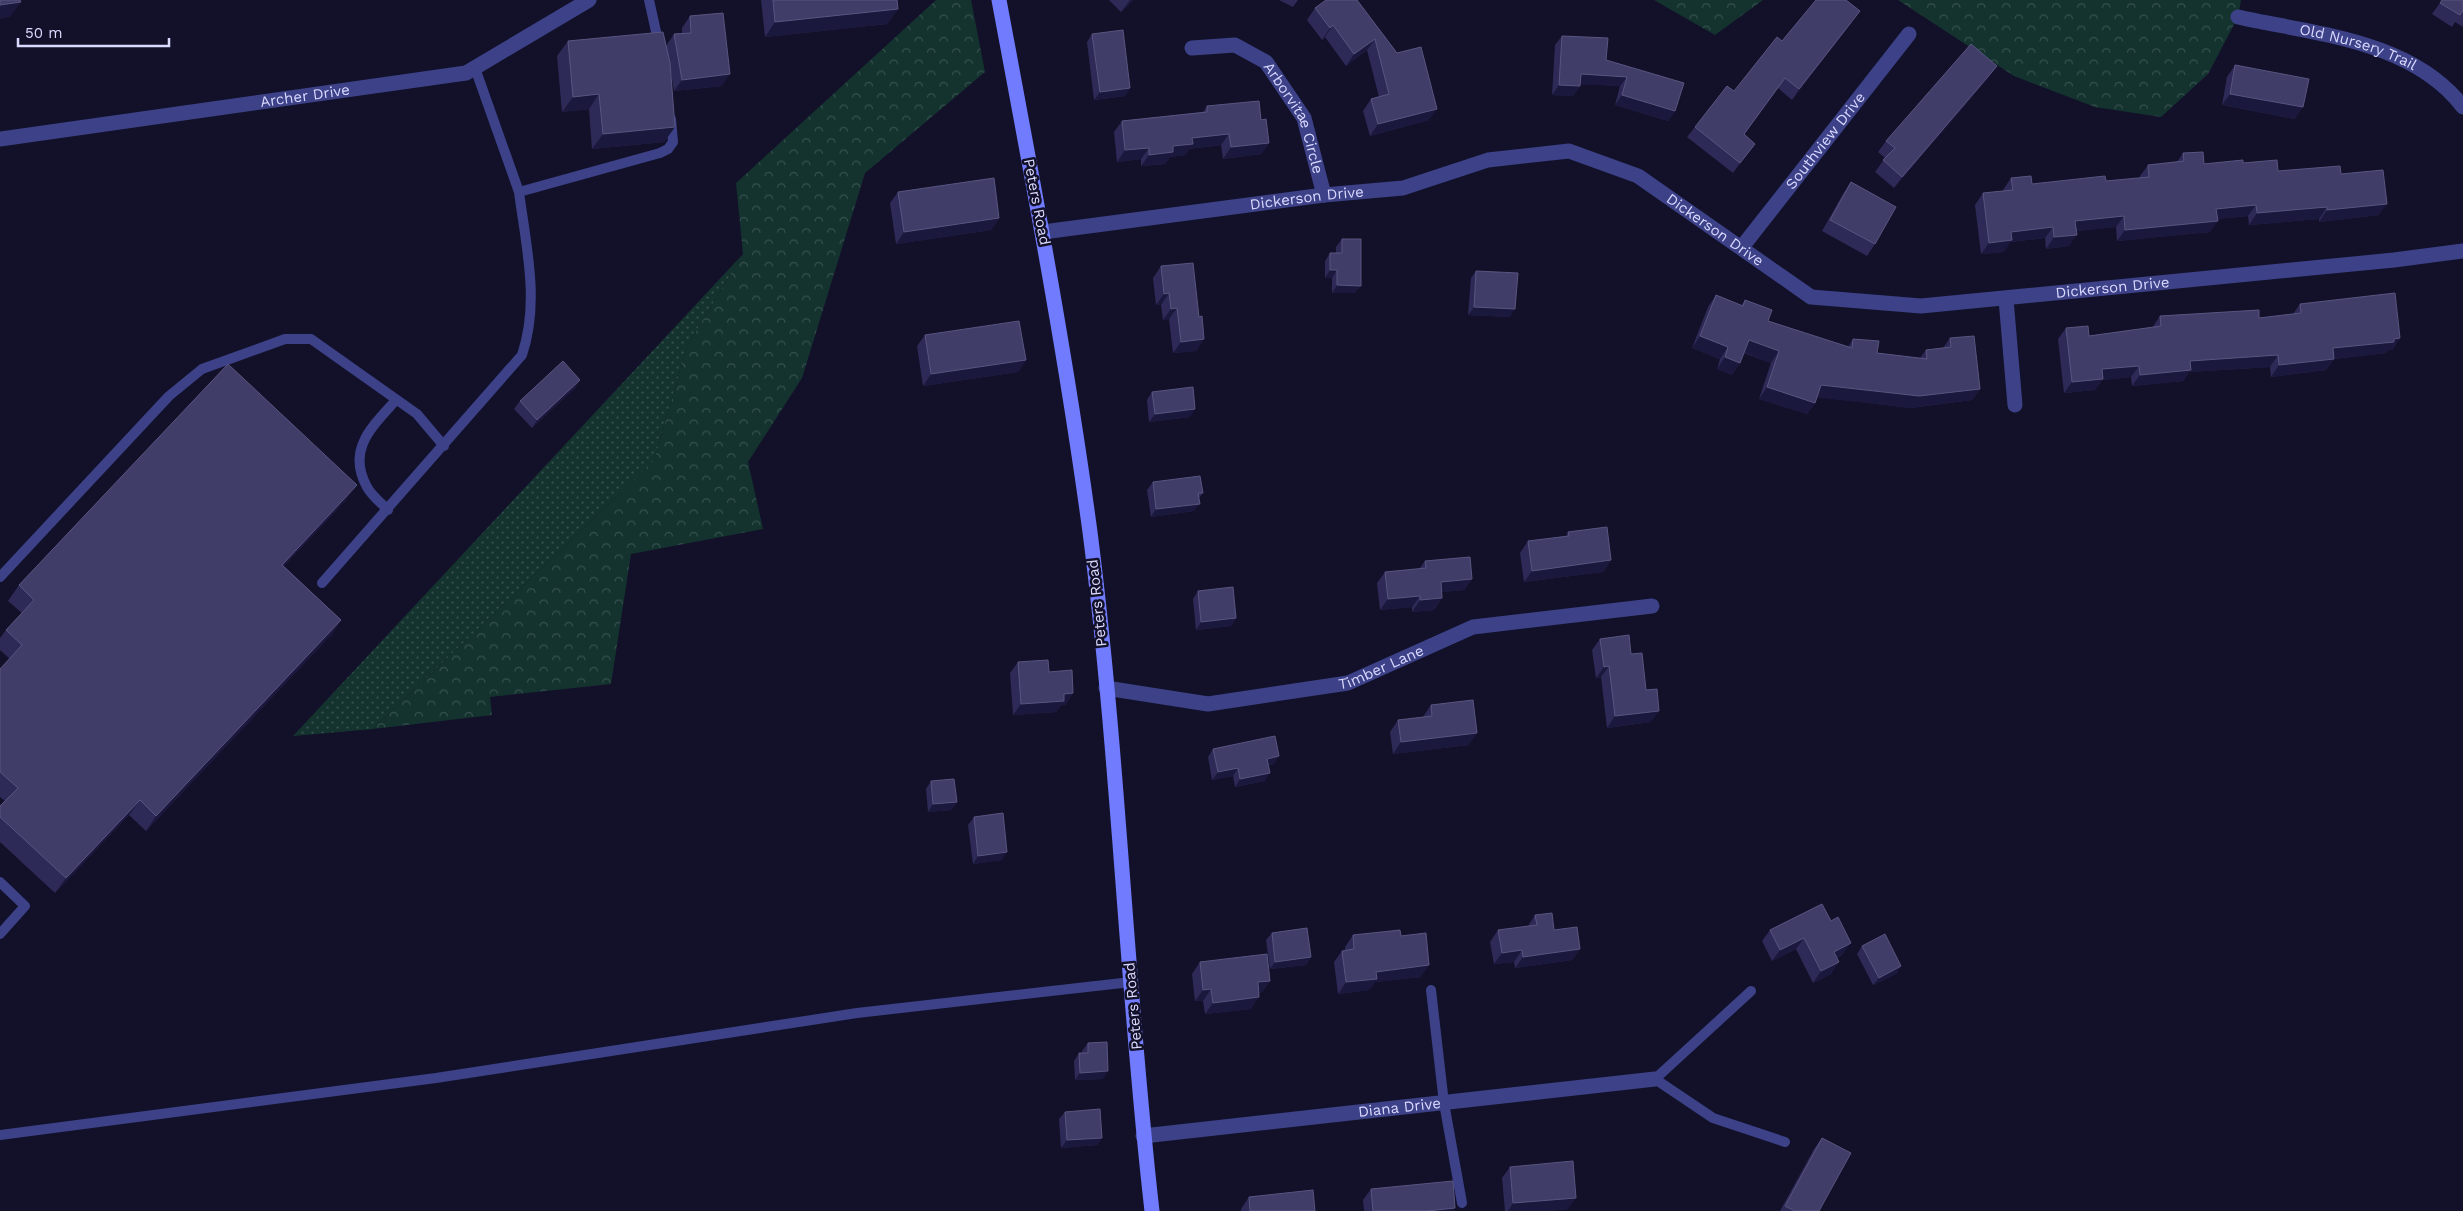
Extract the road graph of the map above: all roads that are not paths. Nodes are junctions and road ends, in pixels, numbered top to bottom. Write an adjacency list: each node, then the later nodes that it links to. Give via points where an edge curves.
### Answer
1 (589, 0): 8 (street, Archer Drive)
2 (649, 0): 7 (lane)
3 (998, 0): 14 (street, Peters Road)
4 (2238, 17): 10 (street, Old Nursery Trail, via 2349,41 2396,56 2427,72)
5 (1909, 34): 15 (street, Southview Drive)
6 (1192, 48): 13 (street, Arborvitae Circle, via 1235,45 1266,62 1304,118)
7 (661, 58)
8 (475, 68): 11 (street, Archer Drive, via 460,74); 12 (lane)
9 (669, 104): 12 (lane, via 673,142 668,149)
10 (2463, 107)
11 (0, 139)
12 (519, 192): 20 (lane, via 530,275 530,332 522,355)
13 (1324, 195): 14 (street, Dickerson Drive); 15 (street, Dickerson Drive, via 1403,188 1488,160 1569,151 1638,176)
14 (1042, 232): 25 (street, Peters Road, via 1090,534)
15 (1742, 247): 17 (street, Dickerson Drive, via 1811,297 1921,306)
16 (2463, 251): 17 (street, Dickerson Drive)
17 (2006, 299): 19 (street)
18 (396, 400): 20 (lane, via 417,414); 21 (lane, via 367,432 359,451 367,487); 22 (lane, via 311,339 285,339 209,365 169,396)
19 (2015, 405)
20 (444, 446): 21 (lane)
21 (388, 510): 23 (lane)
22 (0, 577)
23 (322, 583)
24 (1652, 606): 25 (street, Timber Lane, via 1473,627 1348,683 1218,703)
25 (1106, 688): 28 (street, Peters Road)
26 (0, 882): 27 (lane, via 25,906)
27 (0, 934)
28 (1132, 982): 33 (lane, via 847,1015 436,1078); 34 (street, Peters Road)
29 (1431, 990): 32 (lane)
30 (1751, 991): 31 (lane)
31 (1655, 1079): 32 (street, Diana Drive); 35 (lane, via 1713,1118)
32 (1444, 1103): 34 (street, Diana Drive); 36 (lane)
33 (0, 1136)
34 (1143, 1136): 37 (street, Peters Road)
35 (1785, 1142)
36 (1462, 1203)
37 (1152, 1211)

